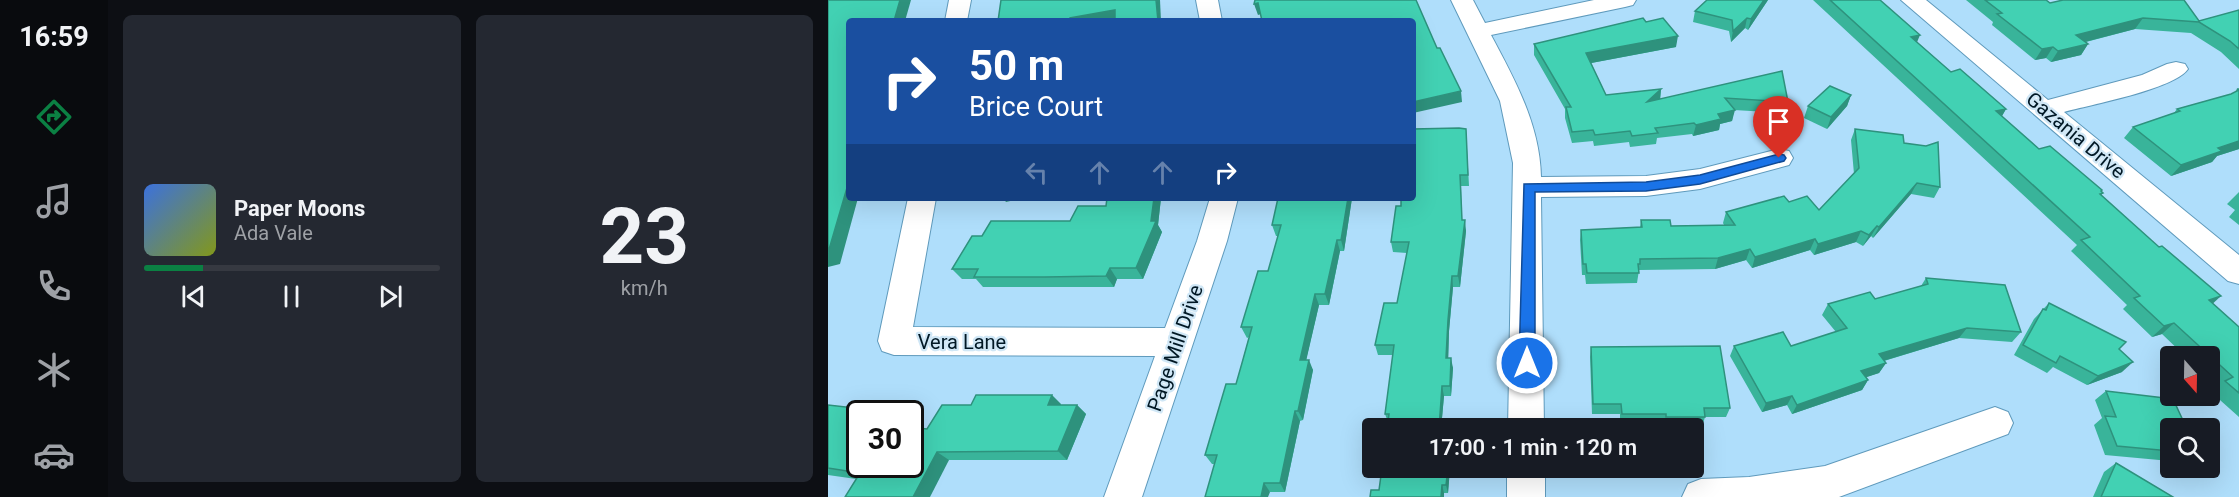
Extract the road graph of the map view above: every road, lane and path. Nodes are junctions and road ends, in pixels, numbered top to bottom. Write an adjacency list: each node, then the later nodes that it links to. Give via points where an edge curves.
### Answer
1 (960, 0): 6 (street)
2 (1208, 0): 7 (street)
3 (1462, 0): 8 (street)
4 (1625, 0): 8 (street)
5 (1912, 0): 10 (street, Gazania Drive)
6 (957, 18)
7 (1211, 18)
8 (1479, 31): 12 (street, via 1513,101 1527,163)
9 (2176, 69): 10 (street, via 2151,81)
10 (2044, 109): 15 (street, Gazania Drive)
11 (1779, 158): 12 (street, via 1700,179 1646,186)
12 (1528, 187): 17 (street)
13 (921, 201): 16 (street, Vera Lane, via 894,341)
14 (1223, 201): 16 (street, Page Mill Drive)
15 (2239, 272)
16 (1176, 342): 20 (street, Page Mill Drive)
17 (1526, 418)
18 (1995, 423): 22 (street, via 1825,484 1749,495)
19 (1526, 478): 21 (street)
20 (1123, 497)
21 (1526, 497)
22 (1701, 497)

